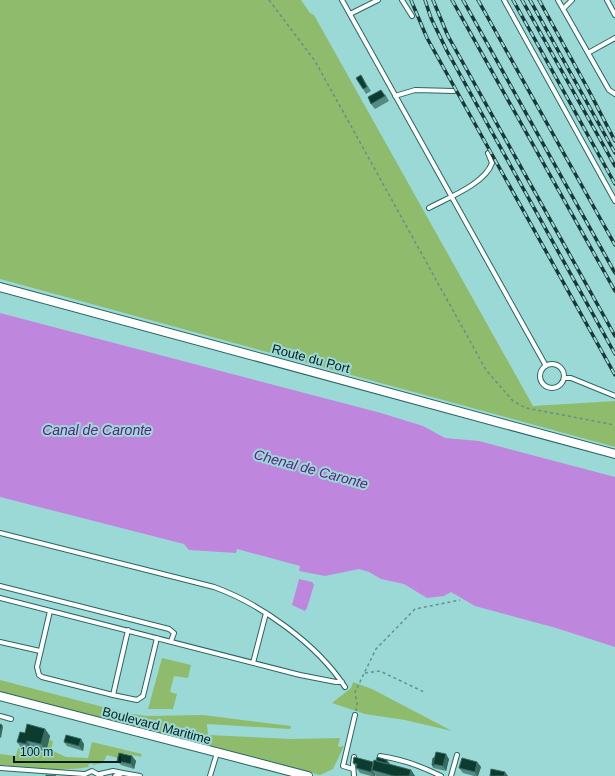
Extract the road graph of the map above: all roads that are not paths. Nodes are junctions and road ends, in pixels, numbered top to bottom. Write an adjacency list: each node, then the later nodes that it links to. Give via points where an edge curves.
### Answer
1 (342, 0): 9 (lane)
2 (378, 0): 9 (lane)
3 (402, 0): 11 (lane)
4 (504, 0): 19 (lane)
5 (558, 0): 8 (lane)
6 (572, 0): 8 (lane)
7 (607, 0): 10 (lane)
8 (563, 9): 13 (lane)
9 (350, 14): 16 (lane)
10 (615, 15)
11 (412, 16)
12 (615, 38): 13 (lane)
13 (588, 53): 15 (lane, via 609,90)
14 (454, 91): 16 (lane, via 415,90)
15 (615, 94)
16 (395, 96): 18 (lane)
17 (488, 153): 18 (lane, via 492,163 487,172 475,183)
18 (451, 196): 20 (lane); 22 (lane)
19 (615, 201)
20 (429, 208)
21 (0, 287): 25 (street, Route du Port)
22 (546, 366): 23 (lane, via 557,365 563,370); 23 (lane, via 540,376 546,386 557,387)
23 (564, 378): 24 (lane, via 571,378)
24 (615, 396)
25 (615, 453)
26 (0, 533): 30 (lane, via 214,587)
27 (0, 586): 33 (lane, via 169,629 174,633)
28 (0, 598): 29 (lane)
29 (50, 611): 31 (lane); 35 (lane)
30 (266, 613): 36 (lane); 37 (lane, via 332,668)
31 (128, 630): 32 (lane); 39 (lane)
32 (158, 638): 33 (lane); 39 (lane, via 143,696 137,700)
33 (171, 641): 36 (lane)
34 (0, 642): 35 (lane)
35 (40, 652): 39 (lane, via 37,671 42,678)
36 (253, 663): 37 (lane)
37 (342, 682): 38 (lane)
38 (345, 687)
39 (113, 694)
40 (0, 696): 44 (street, Boulevard Maritime)
41 (355, 715): 49 (lane, via 343,766)
42 (0, 716): 43 (lane)
43 (11, 719)
44 (217, 753): 55 (lane); 56 (street, Boulevard Maritime)
45 (456, 755): 59 (lane)
46 (380, 756): 58 (lane, via 399,759)
47 (354, 757): 49 (lane)
48 (0, 768): 51 (lane)
49 (353, 770): 57 (lane)
50 (122, 773): 52 (lane, via 113,771); 53 (lane); 54 (lane)
51 (83, 775): 52 (lane, via 92,771)
52 (101, 775)
53 (115, 776)
54 (140, 776)
55 (210, 776)
56 (308, 776)
57 (354, 776)
58 (441, 776)
59 (451, 776)

